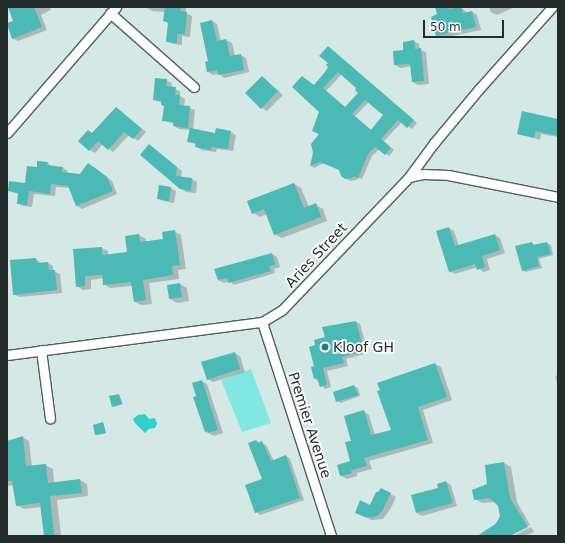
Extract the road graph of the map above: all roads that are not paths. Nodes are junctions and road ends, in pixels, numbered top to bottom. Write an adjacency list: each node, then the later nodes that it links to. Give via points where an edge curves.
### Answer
1 (552, 7): 5 (street, Aries Street, via 479,89 434,143)
2 (113, 10): 3 (street); 4 (street)
3 (194, 87)
4 (7, 132)
5 (410, 177): 6 (street, via 423,174 448,175); 7 (street, Aries Street, via 297,296 282,310)
6 (558, 197)
7 (262, 322): 8 (street, Aries Street); 11 (street, Premier Avenue)
8 (41, 350): 9 (street, Aries Street); 10 (street)
9 (7, 355)
10 (50, 418)
11 (331, 536)

